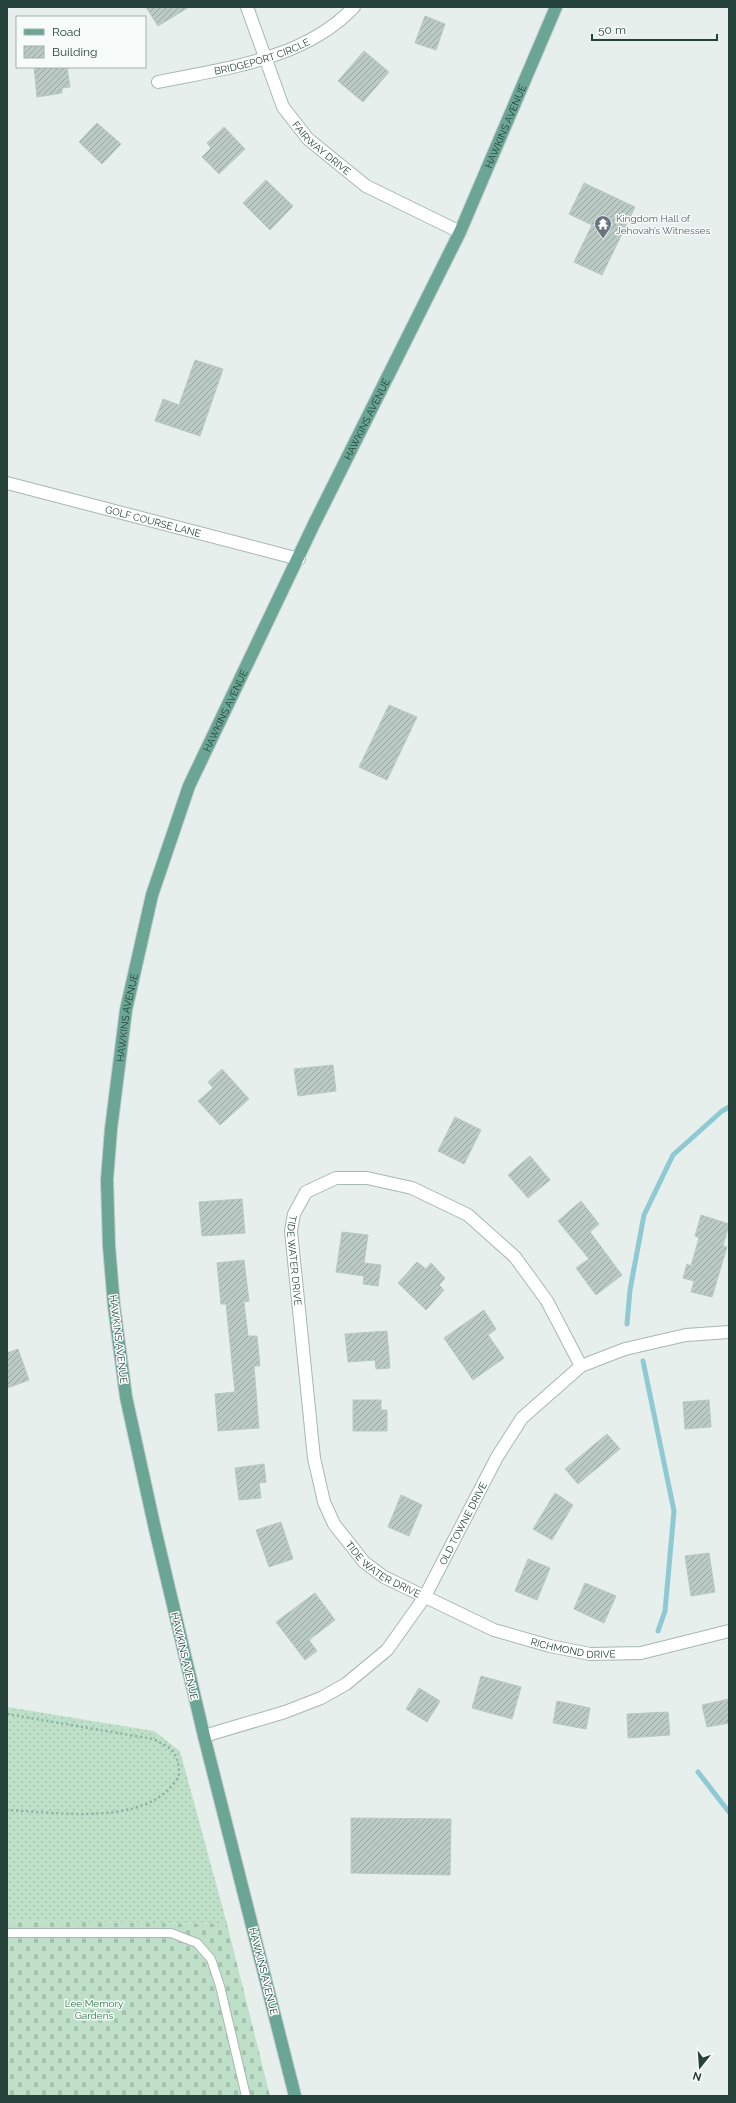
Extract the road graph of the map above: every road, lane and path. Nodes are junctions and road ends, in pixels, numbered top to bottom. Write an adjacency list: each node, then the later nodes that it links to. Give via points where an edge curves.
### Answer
1 (247, 7): 4 (street, FAIRWAY DRIVE)
2 (354, 7): 4 (street, BRIDGEPORT CIRCLE, via 328,28 303,43 281,54)
3 (556, 7): 6 (main road, HAWKINS AVENUE)
4 (264, 58): 5 (street, BRIDGEPORT CIRCLE); 6 (street, FAIRWAY DRIVE, via 283,107 308,139 366,186)
5 (158, 82)
6 (460, 232): 8 (main road, HAWKINS AVENUE, via 317,517)
7 (7, 483): 8 (street, GOLF COURSE LANE)
8 (299, 559): 14 (main road, HAWKINS AVENUE, via 189,786 152,895 126,1010 110,1129 107,1180 109,1246 126,1397 154,1529)
9 (729, 1332): 10 (street, OLD TOWNE DRIVE, via 671,1338 625,1349)
10 (580, 1366): 11 (street, OLD TOWNE DRIVE, via 522,1418 497,1457); 11 (street, TIDE WATER DRIVE, via 547,1301 515,1256 468,1215 412,1188 367,1178 336,1178 306,1192 294,1214 291,1231 314,1458 324,1502 334,1524 364,1562 384,1577)
11 (424, 1598): 12 (street, RICHMOND DRIVE, via 494,1630 590,1654 641,1653); 14 (street, OLD TOWNE DRIVE, via 387,1650 346,1684 300,1706)
12 (729, 1632)
13 (7, 1714): 15 (path, via 152,1740 170,1747 178,1759 180,1774 166,1792 142,1806 96,1813)
14 (204, 1736): 18 (main road, HAWKINS AVENUE)
15 (7, 1810)
16 (7, 1933): 17 (lane, via 170,1933 197,1943 211,1959 220,1986)
17 (246, 2096)
18 (295, 2096)

